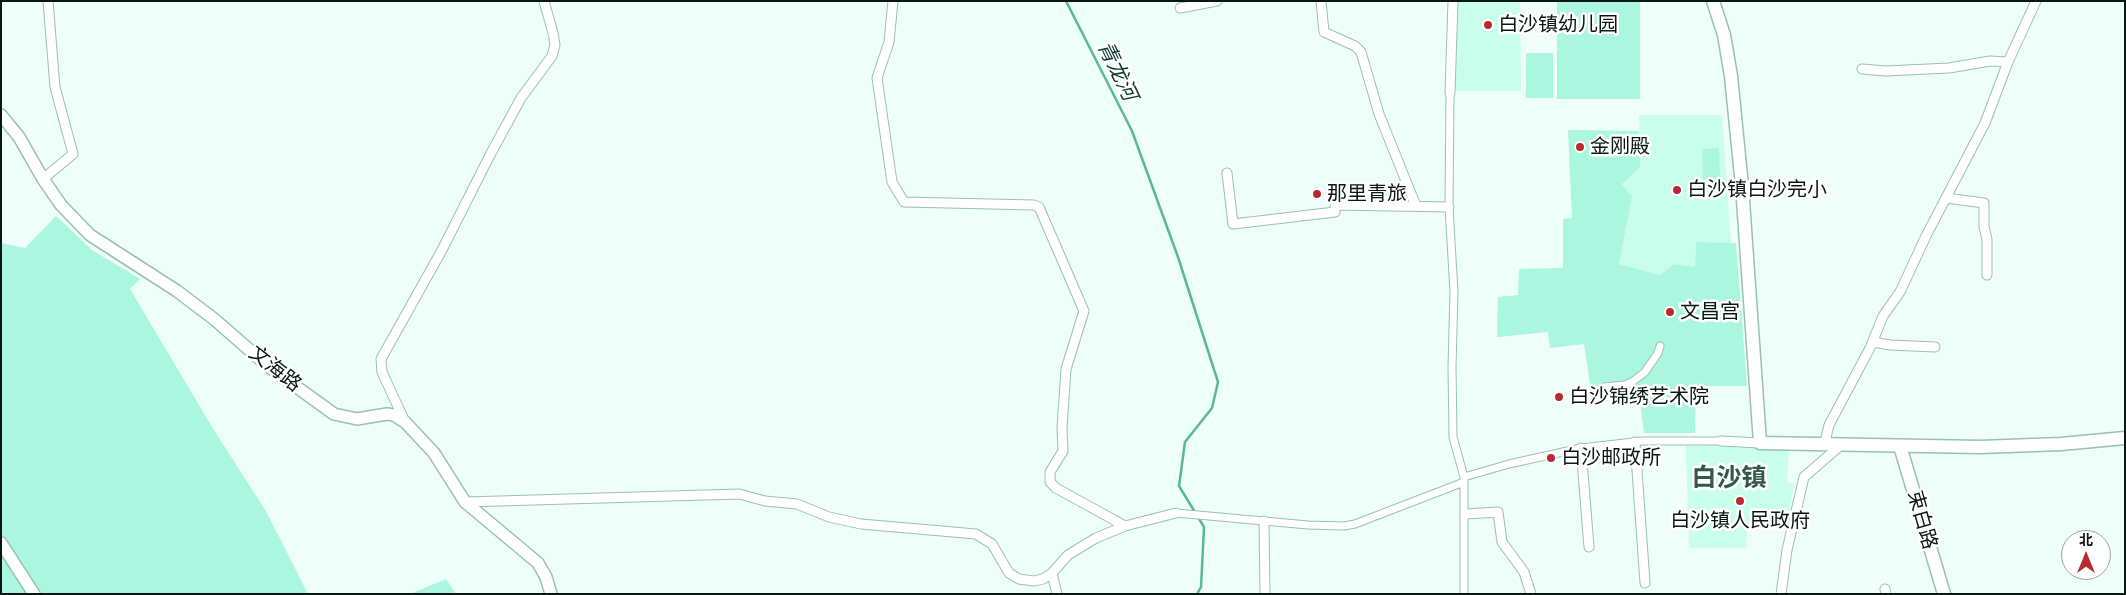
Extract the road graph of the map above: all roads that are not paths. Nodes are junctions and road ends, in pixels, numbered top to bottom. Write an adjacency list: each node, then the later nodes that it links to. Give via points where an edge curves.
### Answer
1 (48, 1): 15 (street, via 55,86 73,154)
2 (544, 1): 24 (street, via 554,33 552,56 521,98 381,359 382,372)
3 (893, 1): 38 (street, via 889,42 876,78 892,182 904,202 1040,207 1084,312 1066,369 1063,451 1050,472 1050,482)
4 (1217, 1): 9 (street)
5 (1321, 1): 17 (street, via 1324,32 1361,52 1379,114)
6 (1454, 1): 12 (street)
7 (1713, 1): 29 (main road, via 1724,35 1732,85)
8 (2036, 1): 10 (street)
9 (1180, 8)
10 (2008, 62): 11 (street, via 1990,61 1949,68); 16 (street, via 1985,123)
11 (1862, 69)
12 (1450, 93): 18 (street)
13 (1, 115): 15 (street, 文海路, via 19,137)
14 (1227, 173): 17 (street, via 1233,224 1335,212 1334,205)
15 (43, 179): 24 (street, 文海路, via 61,205 90,235 214,319 269,367 334,414 357,419 387,414)
16 (1946, 198): 19 (street, via 1984,203); 20 (street)
17 (1416, 206): 18 (street)
18 (1449, 207): 33 (street, via 1454,292 1453,437)
19 (1987, 275)
20 (1873, 342): 22 (street); 28 (street, via 1829,425)
21 (1660, 346): 23 (street, via 1644,372 1632,382 1625,386)
22 (1935, 347)
23 (1604, 387)
24 (405, 422): 34 (street, 文海路, via 434,453)
25 (2125, 438): 31 (main road, via 2021,446)
26 (1721, 441): 27 (street); 29 (street)
27 (1635, 442): 32 (street); 42 (street)
28 (1825, 442): 29 (main road); 30 (main road)
29 (1760, 443)
30 (1843, 443): 31 (main road); 49 (street, via 1804,477 1787,550)
31 (1900, 446): 50 (main road, 束白路)
32 (1581, 448): 33 (street, via 1518,462); 40 (street)
33 (1464, 480): 36 (street); 37 (street, via 1356,524 1308,525)
34 (465, 502): 41 (street, via 739,494 797,504 829,517 861,524 976,534 992,544 1014,577 1034,580); 44 (street, 文海路, via 538,563)
35 (1176, 513): 37 (street); 38 (street)
36 (1465, 514): 47 (street); 48 (street, via 1498,512 1502,542 1524,572)
37 (1264, 521): 46 (street)
38 (1126, 526): 41 (street, via 1096,538 1068,555)
39 (1, 543): 43 (street)
40 (1588, 547)
41 (1052, 573): 45 (street)
42 (1645, 583)
43 (34, 594)
44 (551, 594)
45 (1057, 594)
46 (1265, 594)
47 (1464, 594)
48 (1532, 594)
49 (1781, 594)
50 (1944, 594)

